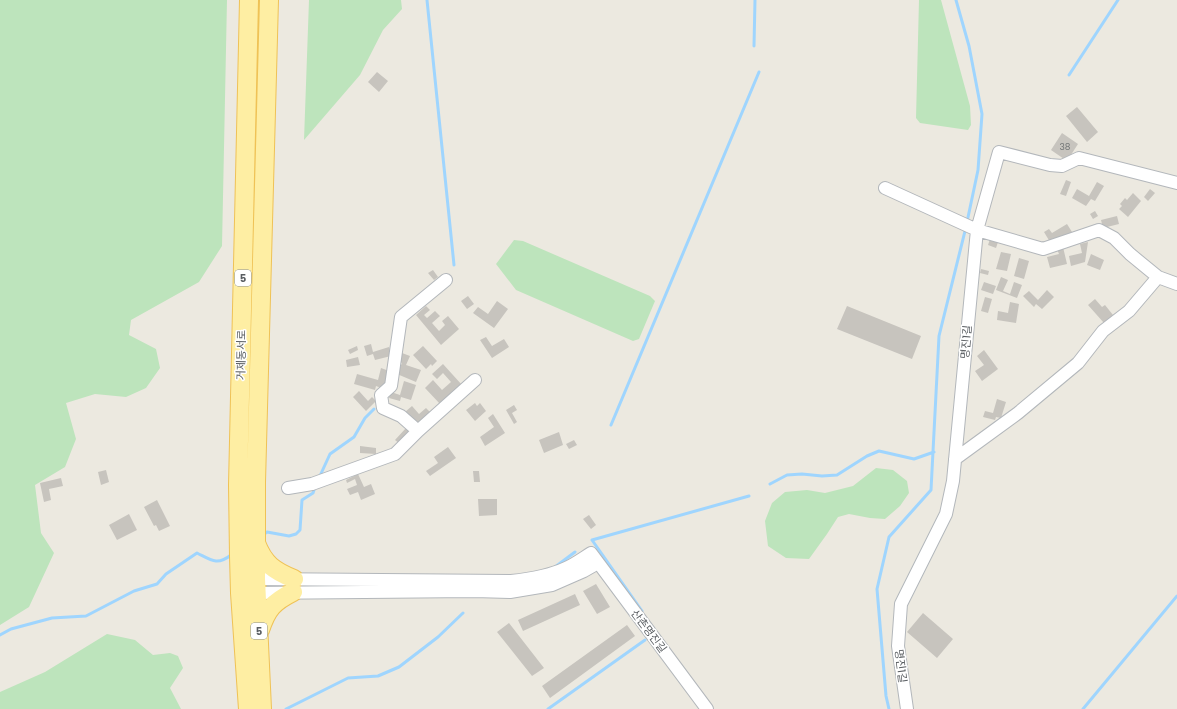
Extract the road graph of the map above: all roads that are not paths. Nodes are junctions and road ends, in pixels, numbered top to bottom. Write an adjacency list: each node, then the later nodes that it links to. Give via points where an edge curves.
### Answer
1 (249, 0): 15 (main road, 거제동서로 / 5, via 238,485)
2 (268, 0): 13 (main road, 거제동서로 / 5)
3 (1177, 183): 5 (street, 명진1길, via 1079,158 1062,166 999,152)
4 (886, 188): 5 (street)
5 (977, 230): 6 (street, via 1043,249 1099,230 1114,238); 11 (street, 명진1길)
6 (1158, 277): 8 (street); 11 (street, via 1129,311 1102,331 1078,363 1018,413)
7 (446, 280): 10 (street, via 402,317 391,386 381,395 383,408 401,416)
8 (1177, 284)
9 (475, 380): 10 (street)
10 (418, 431): 12 (street, via 395,454 312,484)
11 (955, 458): 20 (street, 명진1길, via 946,514 901,604 898,646)
12 (288, 488)
13 (255, 542): 14 (main road, via 269,566); 15 (main road, 거제동서로 / 5)
14 (293, 585): 15 (street); 16 (main road, via 265,616); 19 (street, 산촌명진길, via 511,581 554,573 595,558)
15 (248, 586): 16 (main road, 거제동서로 / 5); 17 (main road, 거제동서로 / 5)
16 (259, 634): 18 (main road, 거제동서로 / 5)
17 (248, 709)
18 (262, 709)
19 (707, 709)
20 (906, 709)

